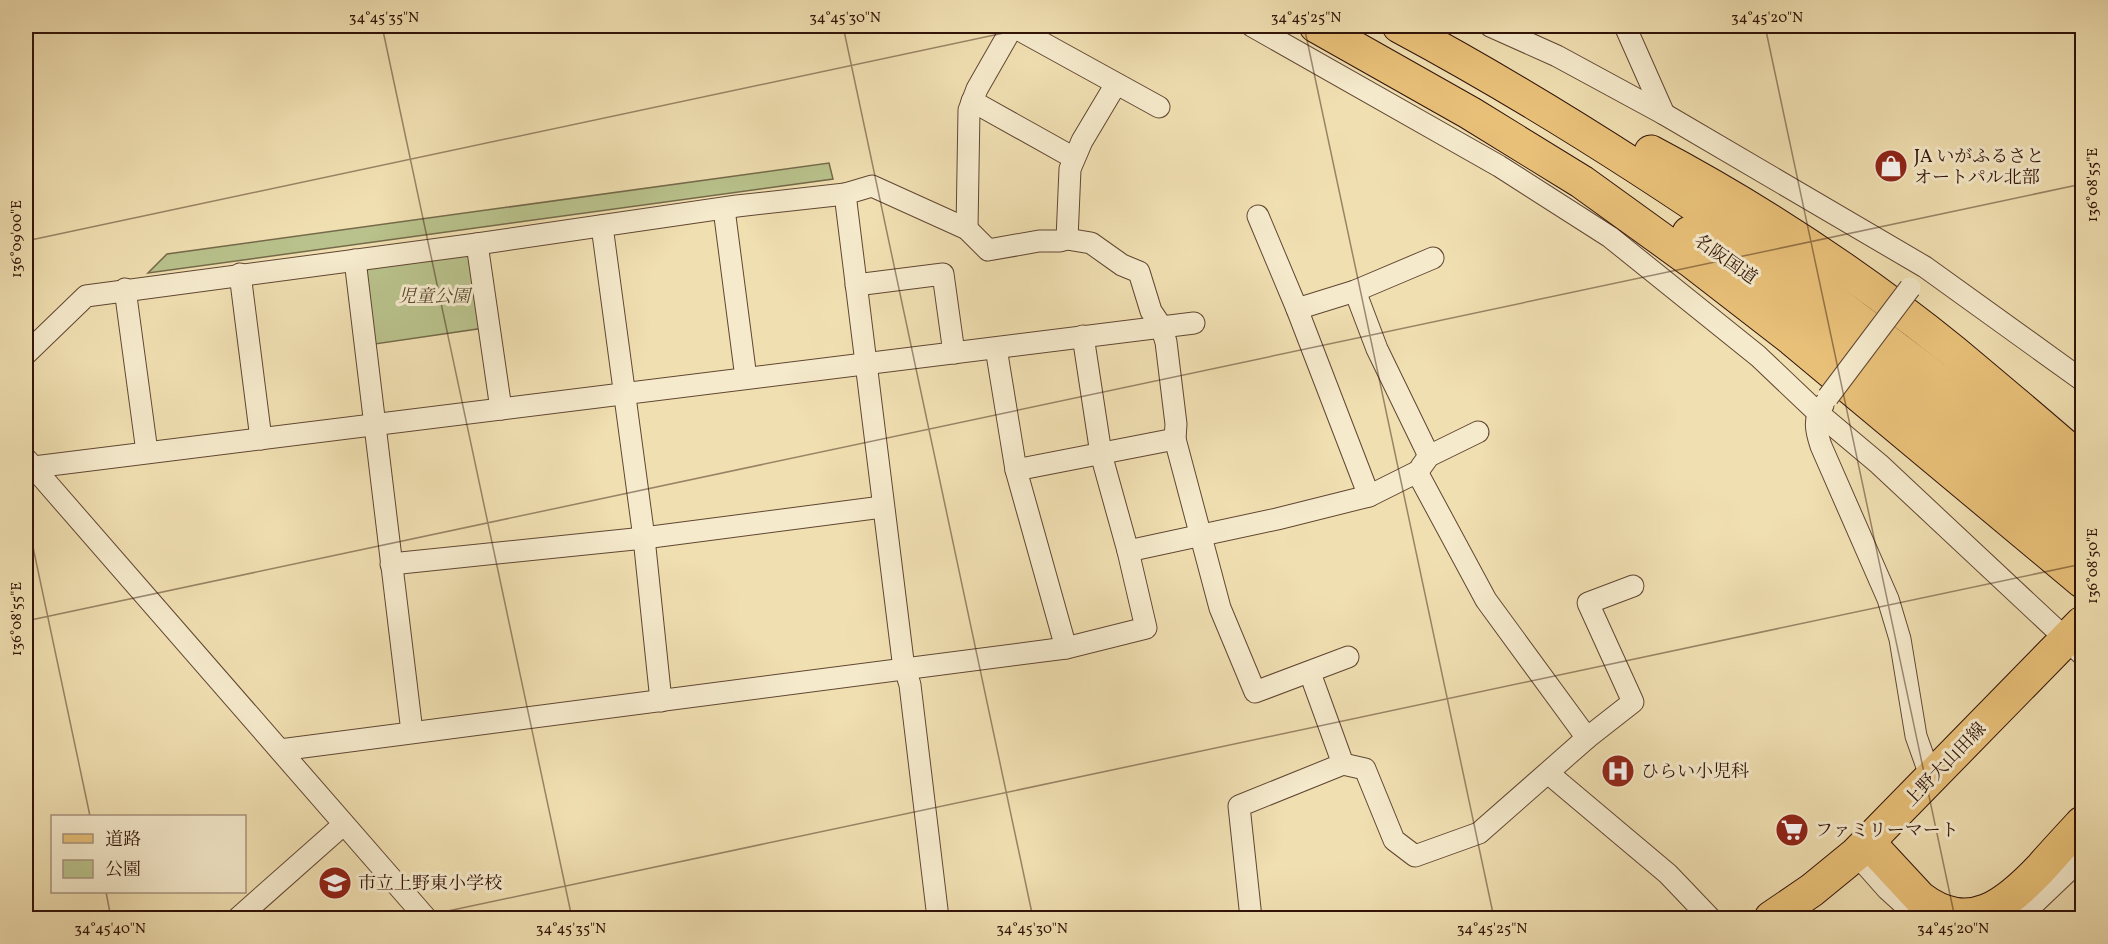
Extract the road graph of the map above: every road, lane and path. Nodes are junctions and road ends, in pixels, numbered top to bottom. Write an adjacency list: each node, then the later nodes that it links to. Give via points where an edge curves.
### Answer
1 (1013, 26): 9 (street); 10 (street)
2 (1252, 26): 39 (street, via 1499,166 1610,237)
3 (1316, 26): 59 (main road, via 1582,182 1792,339)
4 (1335, 26): 56 (main road, 名阪国道, via 1551,145 1752,276 1953,431)
5 (1399, 26): 8 (main road, 名阪国道)
6 (1490, 26): 12 (street, via 1557,56)
7 (1625, 26): 12 (street)
8 (1450, 53): 47 (main road, via 1689,172 1784,230 1952,351); 52 (main road, 名阪国道, via 1566,120 1670,187 1861,321 1970,406)
9 (1116, 84): 11 (street); 13 (street)
10 (972, 101): 13 (street); 18 (street)
11 (1159, 107)
12 (1664, 114): 23 (street)
13 (1074, 158): 19 (street, via 1070,169)
14 (845, 194): 15 (street); 18 (street, via 872,186); 25 (street)
15 (724, 209): 17 (street); 36 (street)
16 (1258, 216): 28 (street)
17 (602, 226): 20 (street); 38 (street)
18 (967, 229): 19 (street, via 988,250)
19 (1067, 238): 30 (street, via 1091,243 1139,272 1151,311)
20 (477, 244): 22 (street); 40 (street)
21 (1433, 258): 27 (street)
22 (355, 260): 24 (street); 41 (street)
23 (1924, 267): 37 (street); 39 (street, bridge)
24 (240, 274): 26 (street); 43 (street)
25 (856, 285): 33 (street, via 943,274); 35 (street)
26 (125, 289): 34 (street, via 86,296); 45 (street)
27 (1354, 291): 28 (street); 49 (street)
28 (1297, 309): 51 (street)
29 (1194, 323): 30 (street)
30 (1161, 326): 31 (street); 44 (street)
31 (1083, 336): 32 (street); 46 (street)
32 (996, 348): 33 (street); 50 (street)
33 (954, 353): 35 (street)
34 (26, 354)
35 (865, 364): 36 (street); 53 (street)
36 (746, 378): 38 (street)
37 (2082, 380)
38 (623, 393): 40 (street); 55 (street)
39 (1823, 405): 61 (street, via 1879,464); 72 (street, via 1816,429 1888,599 1900,639 1916,736)
40 (501, 409): 41 (street)
41 (374, 425): 43 (street); 58 (street)
42 (1478, 432): 49 (street)
43 (261, 439): 45 (street)
44 (1175, 439): 46 (street); 54 (street)
45 (147, 452): 48 (street)
46 (1101, 454): 50 (street); 57 (street)
47 (2082, 461)
48 (30, 462): 69 (street)
49 (1423, 464): 51 (street); 68 (street, via 1486,600)
50 (1016, 470): 62 (street)
51 (1369, 496): 54 (street)
52 (2082, 503)
53 (882, 507): 55 (street); 64 (street)
54 (1199, 536): 57 (street); 65 (street, via 1220,608 1255,692)
55 (644, 538): 58 (street); 66 (street)
56 (2082, 544)
57 (1128, 551): 62 (street, via 1146,628)
58 (391, 564): 67 (street)
59 (2082, 581)
60 (1633, 586): 68 (street, via 1588,603 1633,702)
61 (2077, 638): 72 (main road, 上野大山田線)
62 (1066, 648): 64 (street)
63 (1348, 657): 65 (street)
64 (906, 669): 66 (street); 80 (street)
65 (1310, 672): 70 (street)
66 (661, 701): 67 (street)
67 (412, 732): 69 (street)
68 (1587, 738): 71 (street)
69 (280, 750): 75 (street)
70 (1343, 764): 71 (street, via 1365,769 1394,840 1415,856 1479,833); 81 (street, via 1239,806)
71 (1548, 773): 82 (street, via 1668,874)
72 (1931, 778): 76 (main road, 上野大山田線)
73 (2082, 799): 76 (main road, via 2013,875 1969,896 1943,891 1909,863)
74 (2082, 823): 76 (main road, via 2011,897 1990,911 1969,915 1929,904)
75 (344, 825): 78 (street); 79 (street)
76 (1868, 842): 83 (main road, 上野大山田線, via 1812,890); 84 (street, via 1887,889)
77 (2082, 858): 85 (street)
78 (238, 918)
79 (426, 918)
80 (938, 918)
81 (1251, 918)
82 (1710, 918)
83 (1771, 918)
84 (1919, 918)
85 (2019, 918)

